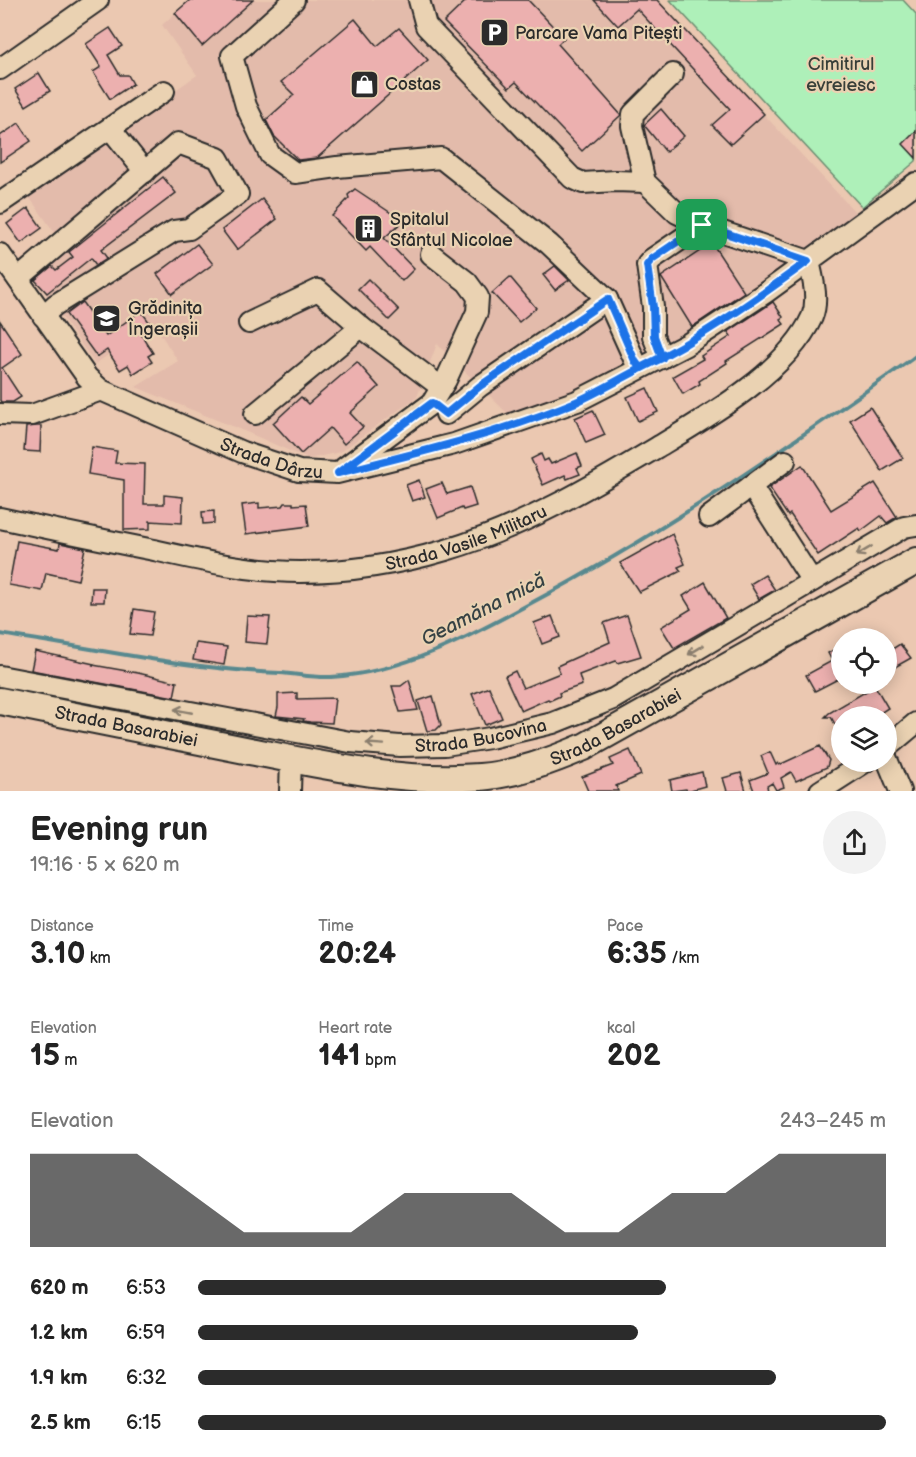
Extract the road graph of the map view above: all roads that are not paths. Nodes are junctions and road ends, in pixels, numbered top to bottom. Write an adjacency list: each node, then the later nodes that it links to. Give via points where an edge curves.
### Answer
1 (98, 0): 4 (street)
2 (294, 0): 17 (street, via 232,56 246,106 270,155 295,173 441,158 549,244)
3 (419, 0): 9 (street, via 426,26 572,178 583,183)
4 (0, 69)
5 (673, 74): 9 (street, via 633,114 632,126)
6 (164, 91): 7 (street)
7 (108, 130): 8 (street); 11 (street)
8 (145, 172): 16 (street); 18 (street, via 178,143 218,158 238,194 189,229 174,231 55,305)
9 (645, 182): 12 (street, via 677,213)
10 (916, 183): 15 (street, Strada Dârzu)
11 (0, 203)
12 (702, 225): 15 (street); 21 (street, via 647,265 654,336)
13 (0, 254): 16 (street, Strada Dârzu)
14 (431, 254): 24 (street, via 467,282 478,297 477,312)
15 (808, 261): 21 (street, Strada Dârzu); 32 (street, Strada Vasile Militaru, via 815,288 813,315 786,354 755,382 720,409 608,477 524,521 447,550 361,568 263,570)
16 (18, 279): 18 (street, Strada Dârzu)
17 (608, 299): 22 (street); 24 (street, via 480,386)
18 (44, 316): 23 (street, Strada Dârzu, via 87,377)
19 (249, 323): 20 (street, via 318,290)
20 (361, 327): 24 (street); 26 (street)
21 (662, 358): 22 (street, Strada Dârzu)
22 (640, 368): 27 (street, Strada Dârzu, via 577,401)
23 (101, 390): 25 (street, via 32,415); 29 (street, Strada Dârzu, via 242,452 299,471)
24 (440, 401): 27 (street); 29 (street)
25 (0, 414)
26 (255, 414)
27 (454, 444): 29 (street, Strada Dârzu)
28 (785, 461): 30 (street)
29 (338, 473)
30 (751, 486): 31 (street); 35 (street)
31 (709, 517)
32 (0, 518)
33 (916, 525): 35 (street, Strada Bucovina, one-way to 35, via 904,527)
34 (916, 561): 42 (main road, Strada Basarabiei, via 620,729 525,769 482,777 440,778 396,776)
35 (812, 581): 38 (street, Strada Bucovina, one-way to 38, via 613,699 553,723 490,738 400,746 351,742)
36 (0, 676): 38 (street, Strada Bucovina, one-way to 36)
37 (0, 701): 41 (main road, Strada Basarabiei)
38 (209, 716): 41 (street)
39 (916, 723): 40 (street)
40 (897, 739)
41 (204, 742): 42 (main road, Strada Basarabiei)
42 (291, 759): 45 (street)
43 (849, 772): 46 (street)
44 (892, 772): 47 (street)
45 (290, 791)
46 (820, 791)
47 (900, 791)

